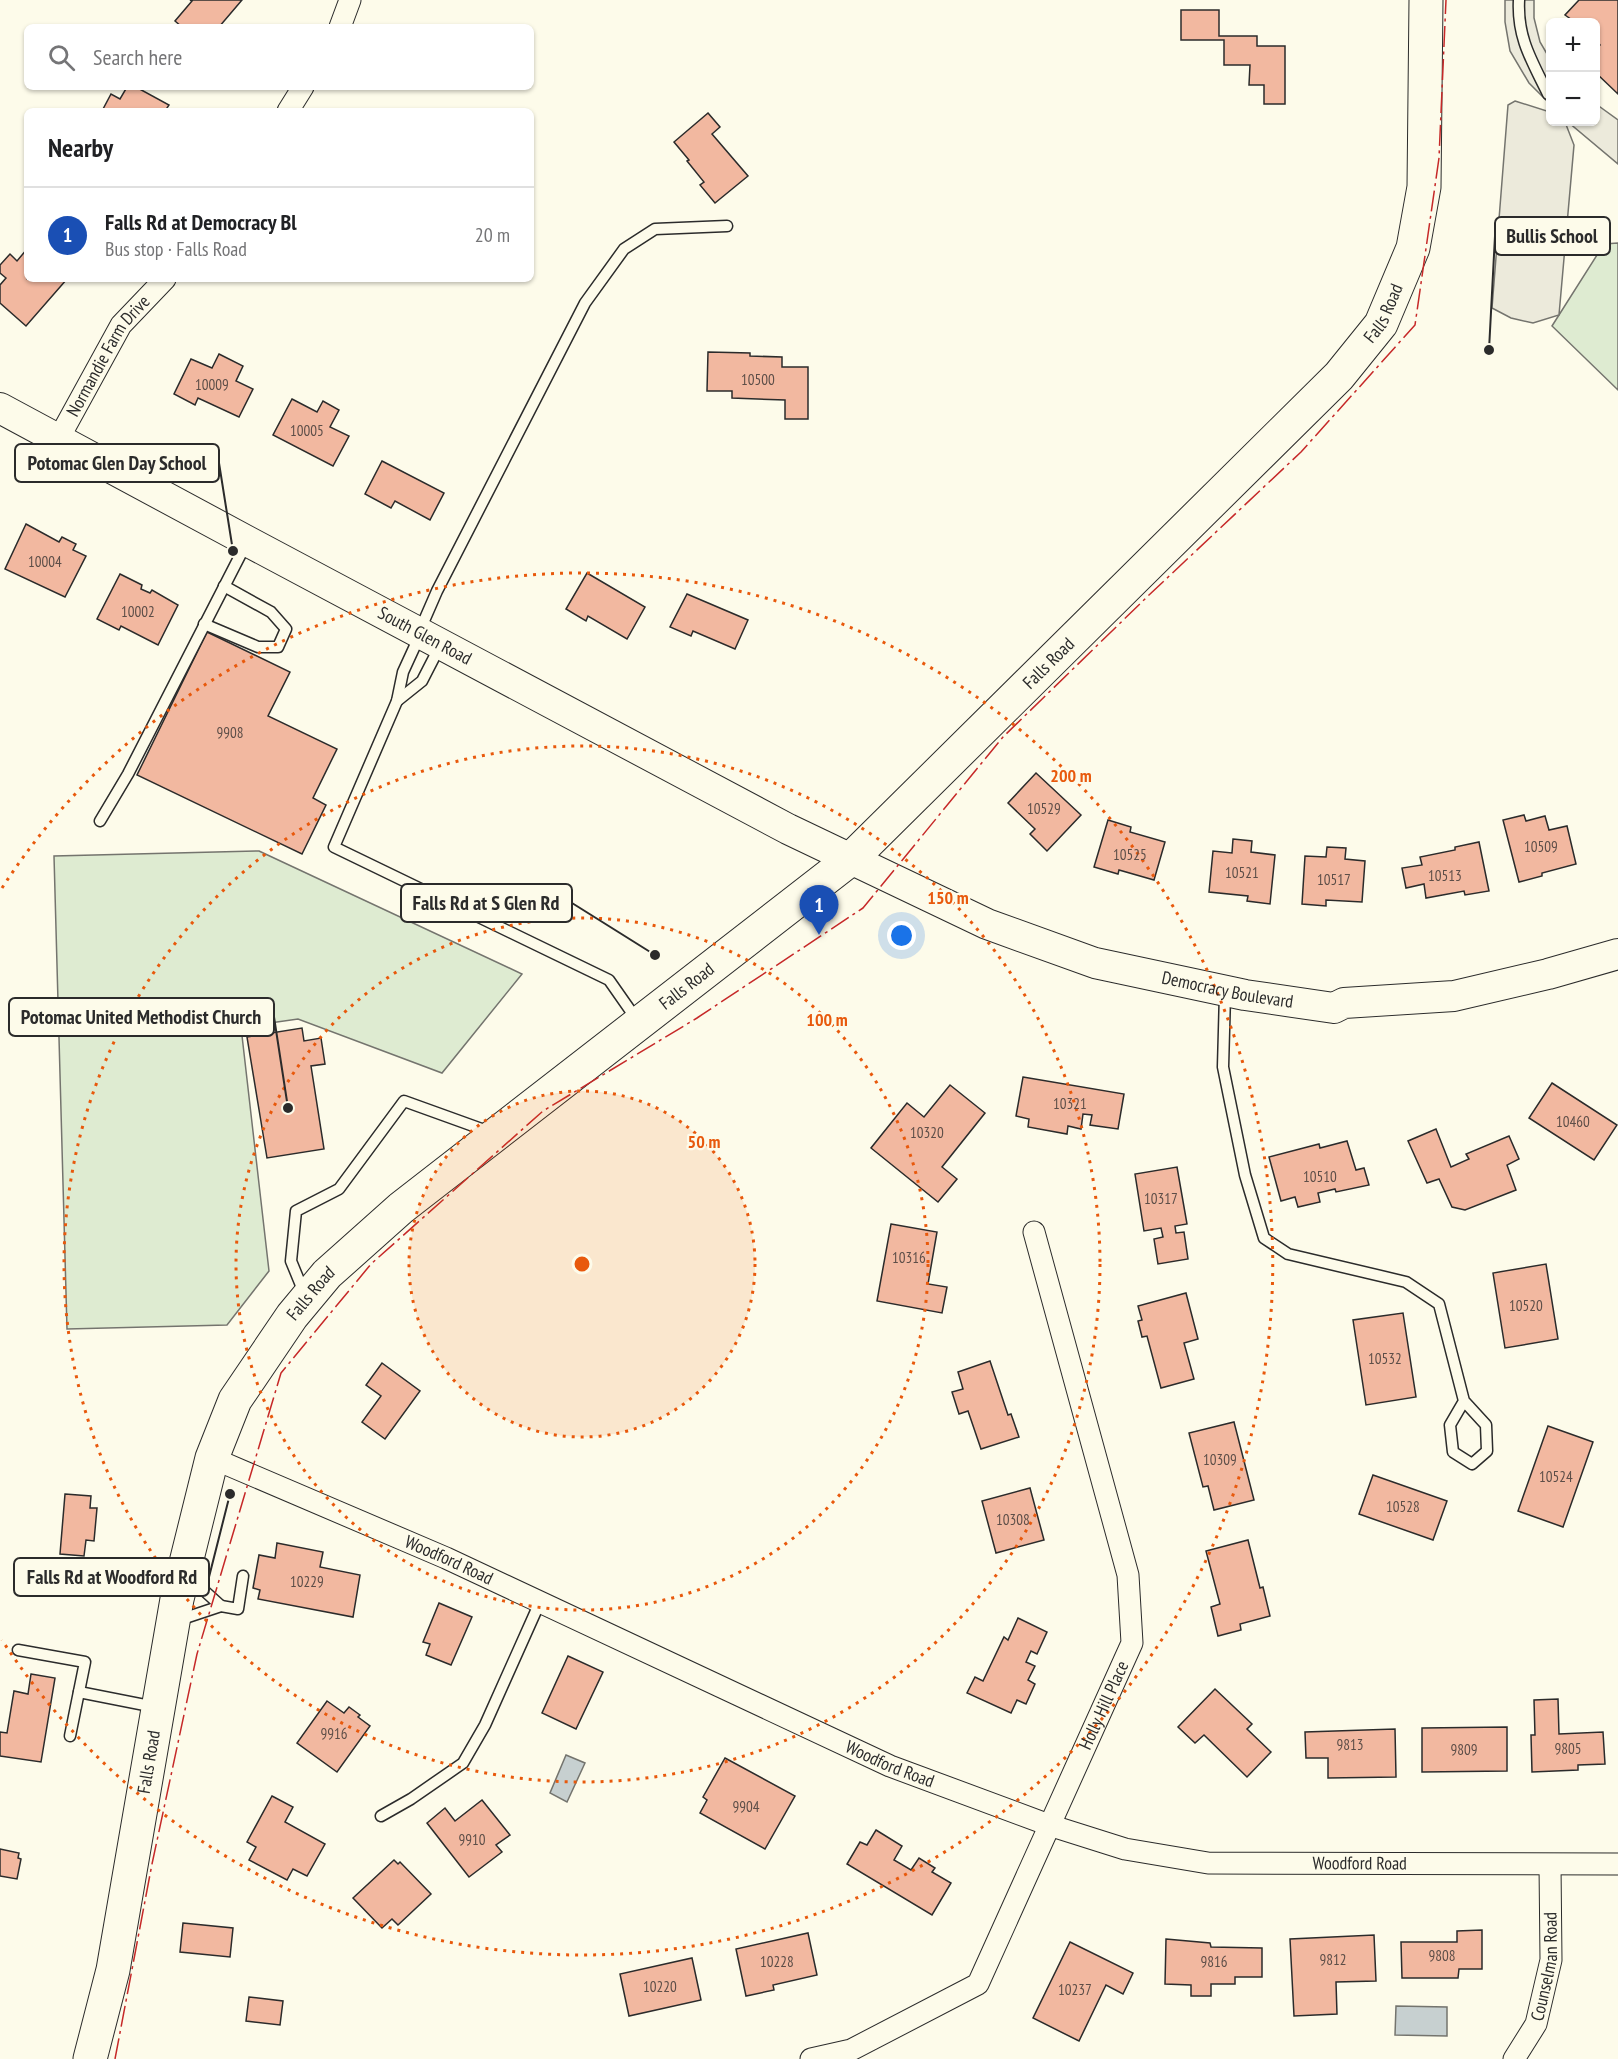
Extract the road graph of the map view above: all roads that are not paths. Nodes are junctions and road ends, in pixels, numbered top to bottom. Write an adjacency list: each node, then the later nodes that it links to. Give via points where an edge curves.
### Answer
1 (350, 0): 4 (street)
2 (1426, 0): 18 (main road, Falls Road, via 1424,187 1413,248 1381,324 1339,376)
3 (1519, 0): 6 (lane, via 1524,44)
4 (341, 24)
5 (301, 90): 7 (street)
6 (1546, 90)
7 (290, 108)
8 (727, 226): 15 (lane, via 655,229 624,249 585,303 437,591)
9 (162, 282): 11 (street, Normandie Farm Drive, via 121,325)
10 (0, 408): 11 (main road, South Glen Road)
11 (59, 438): 12 (main road, South Glen Road)
12 (247, 541): 13 (lane); 15 (main road, South Glen Road)
13 (224, 586): 14 (lane); 14 (lane, via 271,612 279,621 286,629 278,647 258,647)
14 (204, 624): 17 (lane)
15 (427, 637): 16 (lane, via 403,672); 16 (lane, via 422,681); 18 (main road, South Glen Road, via 788,829)
16 (397, 701): 21 (lane, via 334,847 609,980)
17 (100, 821)
18 (852, 858): 20 (main road, Democracy Boulevard, via 987,924 1095,963); 21 (main road, Falls Road)
19 (1618, 954): 20 (main road, Democracy Boulevard, via 1454,996 1344,1003 1334,1008)
20 (1225, 991): 25 (lane, via 1223,1067 1245,1175 1264,1238 1288,1254 1406,1282 1439,1304)
21 (639, 1023): 22 (main road, Falls Road)
22 (496, 1134): 24 (main road, Falls Road, via 401,1208); 24 (lane, via 404,1101 339,1189 296,1211 291,1261)
23 (1034, 1232): 37 (street, Holly Hill Place, via 1128,1575 1132,1643)
24 (306, 1298): 26 (main road, Falls Road, via 235,1400)
25 (1464, 1401): 25 (lane, via 1450,1425 1453,1452 1472,1464 1487,1451 1486,1425)
26 (213, 1458): 27 (main road, Falls Road); 29 (street, Woodford Road)
27 (183, 1572): 30 (lane); 31 (main road, Falls Road)
28 (243, 1576): 30 (lane, via 238,1609)
29 (540, 1602): 36 (lane, via 485,1725 463,1762); 37 (street, Woodford Road, via 890,1766)
30 (221, 1606): 31 (lane)
31 (173, 1622): 34 (main road, Falls Road)
32 (18, 1650): 33 (lane, via 85,1662)
33 (79, 1692): 34 (lane); 35 (lane)
34 (158, 1708): 40 (main road, Falls Road, via 113,1970)
35 (70, 1736)
36 (381, 1816)
37 (1049, 1825): 39 (street, Woodford Road, via 1125,1849 1208,1863); 41 (street, Holly Hill Place, via 978,1984 851,2050)
38 (1618, 1864): 39 (street, Woodford Road)
39 (1550, 1865): 42 (street, Counselman Road, via 1551,1960 1536,2024)
40 (90, 2059)
41 (811, 2059)
42 (1514, 2059)

